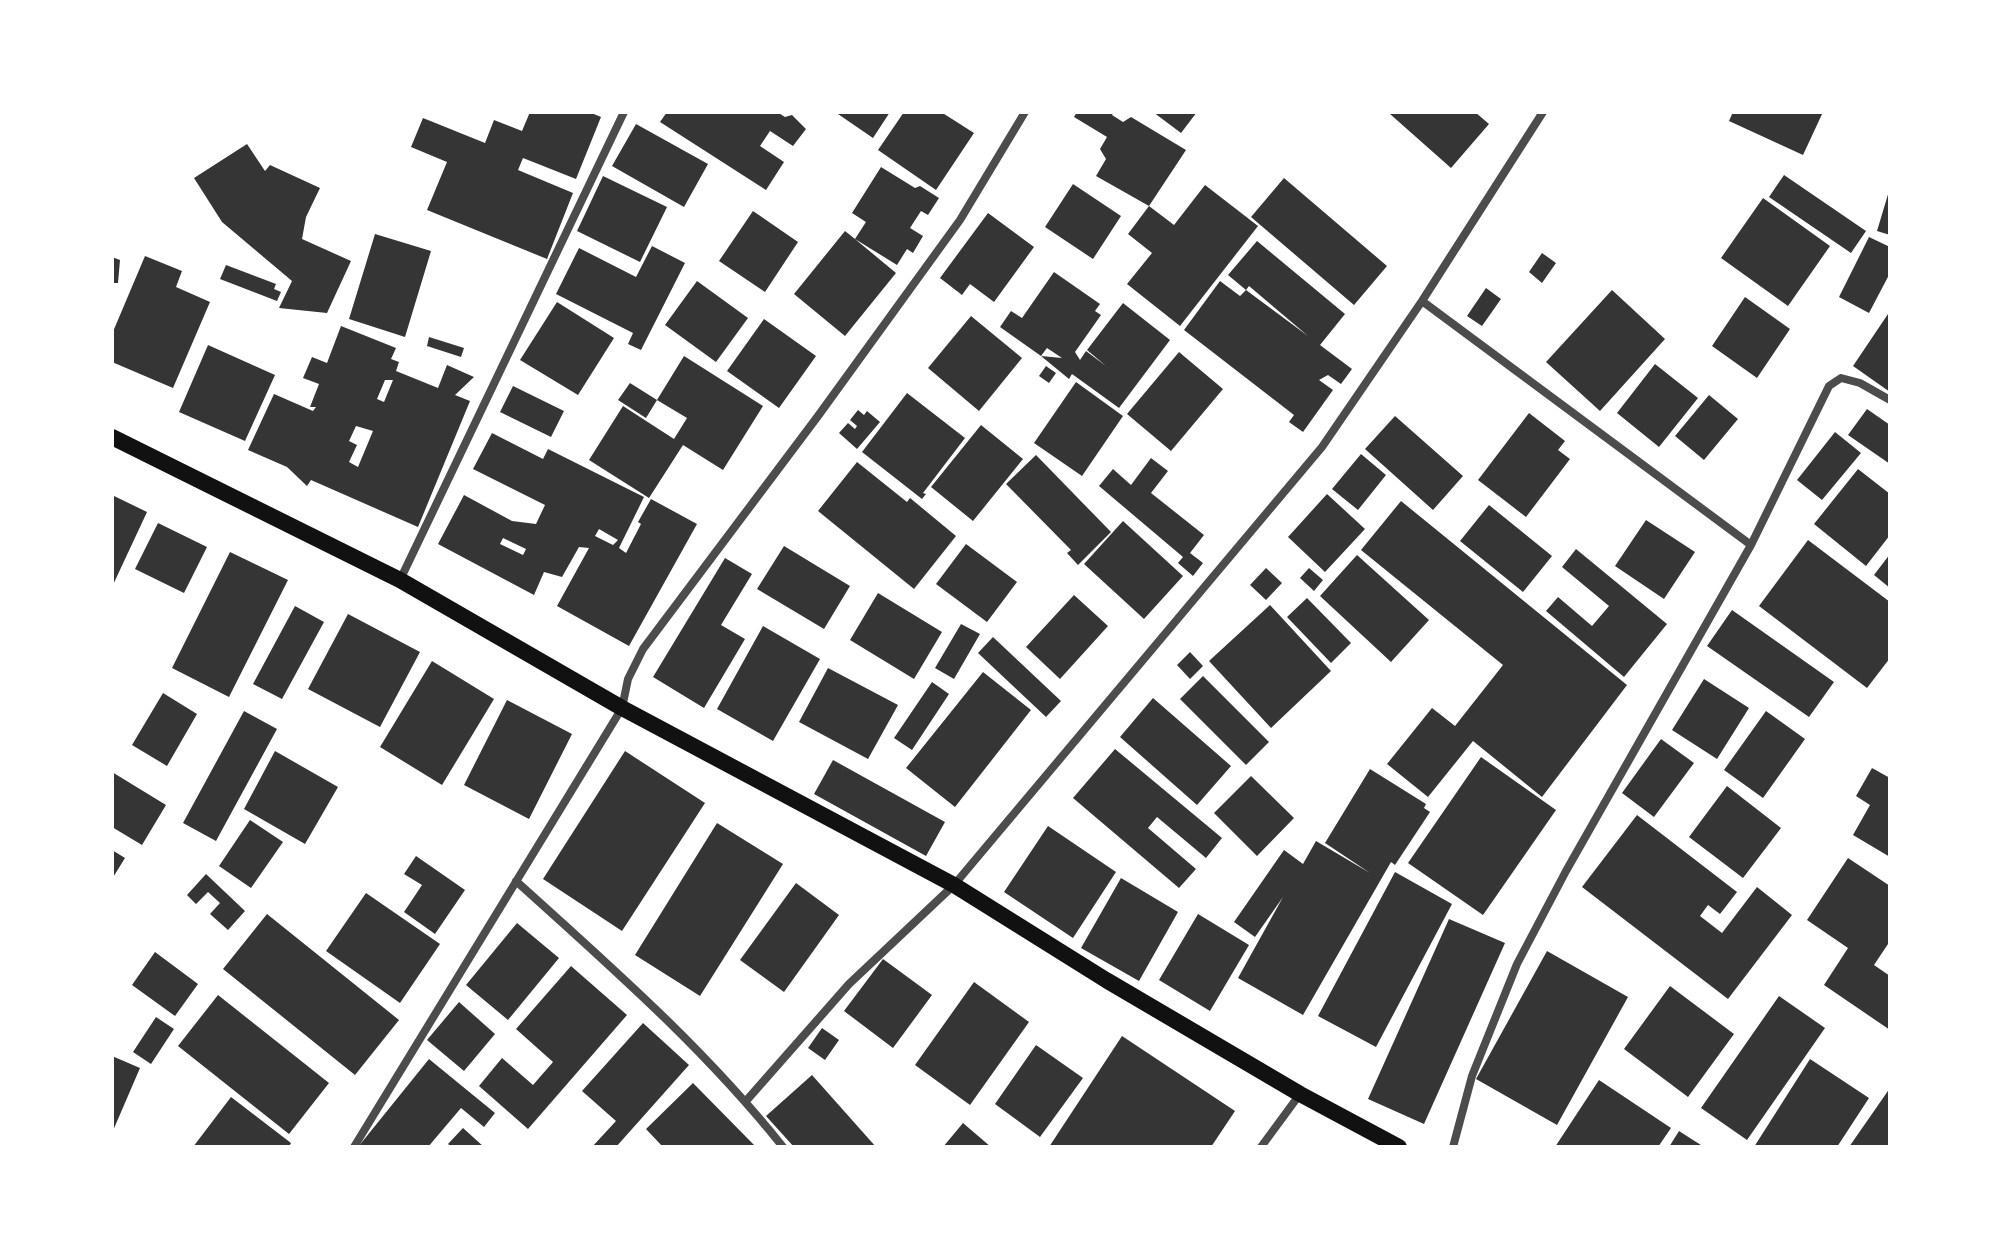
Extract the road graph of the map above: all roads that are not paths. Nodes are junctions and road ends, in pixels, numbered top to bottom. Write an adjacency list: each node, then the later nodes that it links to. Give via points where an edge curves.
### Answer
1 (624, 112): 8 (street)
2 (1025, 112): 9 (street, via 960,220 643,649 628,679)
3 (1543, 112): 4 (street)
4 (1422, 301): 7 (street); 11 (street, via 1322,447)
5 (1890, 400): 7 (street, via 1841,378 1829,386)
6 (112, 437): 8 (main road)
7 (1751, 545): 18 (street, via 1517,964 1472,1076)
8 (400, 580): 9 (main road)
9 (622, 708): 10 (street); 11 (main road)
10 (516, 881): 13 (street, via 657,1008); 14 (street)
11 (954, 885): 12 (main road); 13 (street, via 849,984)
12 (1300, 1094): 16 (street); 17 (main road)
13 (746, 1101): 15 (street)
14 (354, 1147)
15 (783, 1147)
16 (1261, 1147)
17 (1399, 1147)
18 (1453, 1147)

